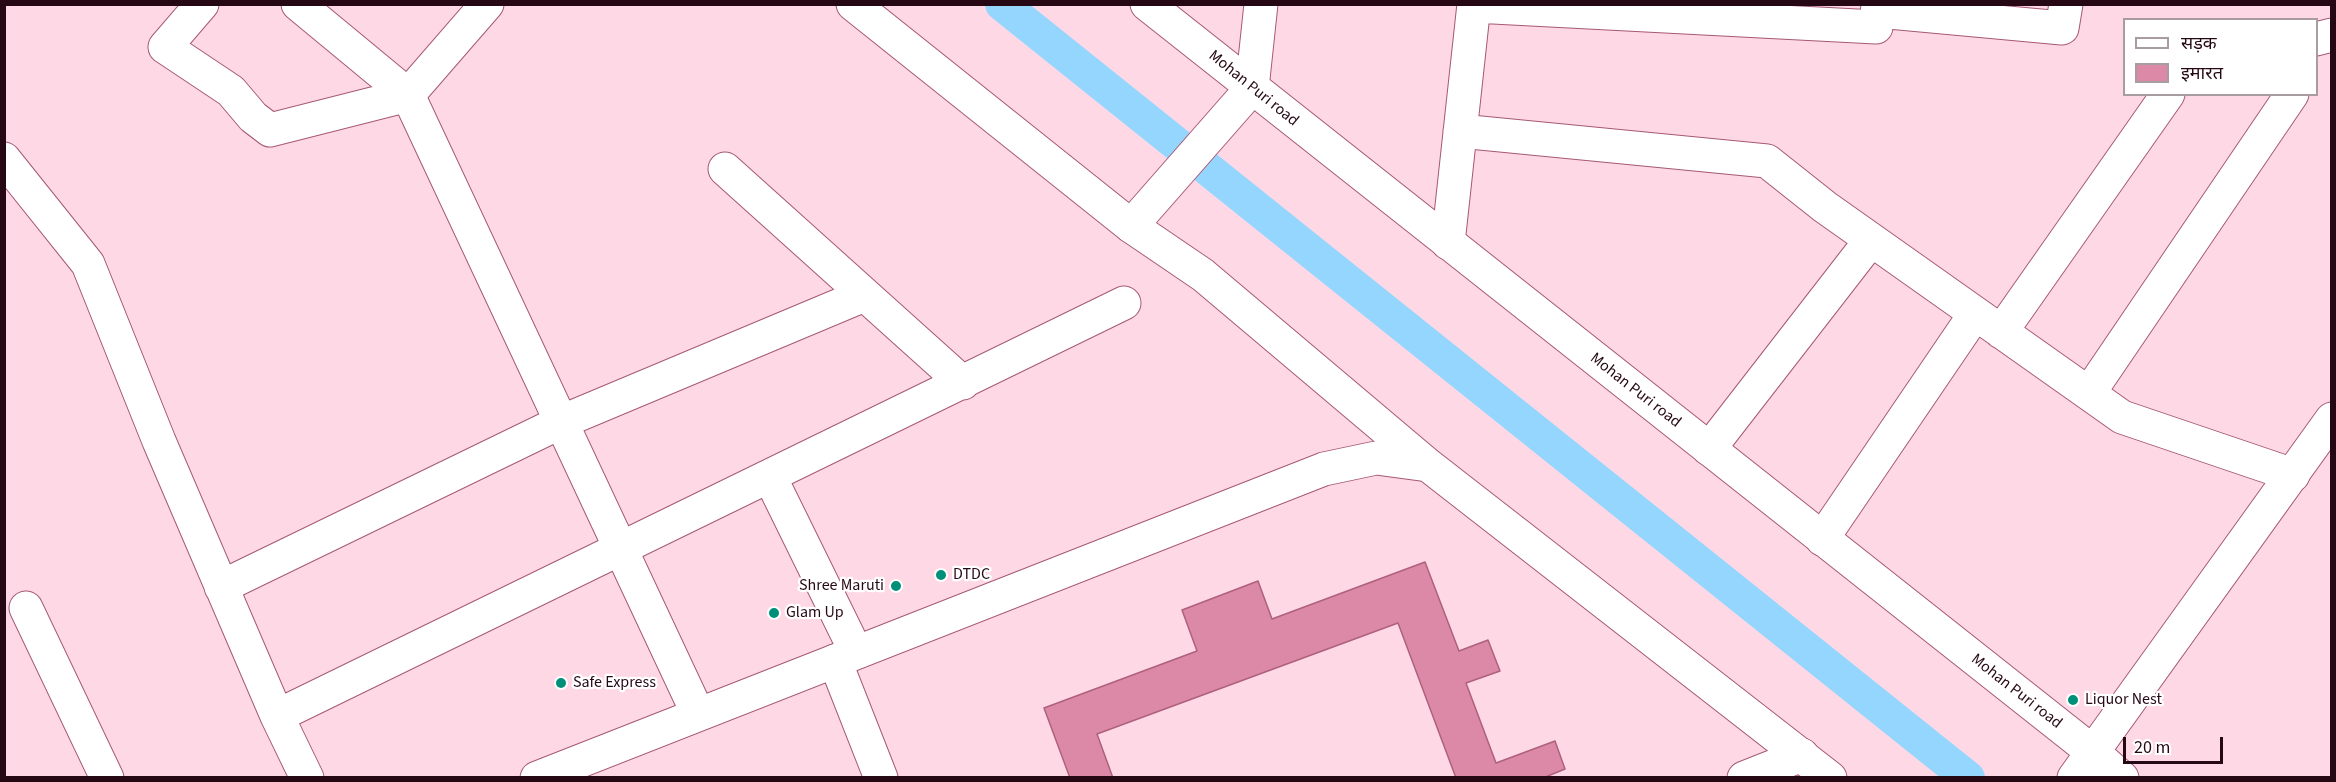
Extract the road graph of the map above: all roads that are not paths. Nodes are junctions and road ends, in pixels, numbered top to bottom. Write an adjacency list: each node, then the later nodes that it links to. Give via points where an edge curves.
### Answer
1 (202, 4): 12 (street, via 165,47 231,91 270,130)
2 (298, 4): 12 (street)
3 (487, 4): 12 (street)
4 (853, 4): 18 (street)
5 (1147, 4): 11 (street, Mohan Puri road)
6 (1261, 4): 11 (street)
7 (2066, 4): 9 (street, via 2062,28)
8 (1474, 5): 10 (street); 15 (street)
9 (1878, 8): 10 (street, via 1876,27)
10 (1686, 11)
11 (1252, 88): 18 (street); 20 (street, Mohan Puri road)
12 (408, 95): 27 (street)
13 (2166, 96): 23 (street)
14 (2291, 96): 25 (street)
15 (1460, 131): 19 (street, via 1767,161); 20 (street)
16 (4, 159): 34 (street, via 87,264)
17 (725, 169): 21 (street)
18 (1131, 226): 29 (street, via 1203,275)
19 (1871, 240): 23 (street); 28 (street)
20 (1448, 243): 28 (street, Mohan Puri road)
21 (864, 295): 24 (street); 27 (street)
22 (1124, 303): 24 (street)
23 (1988, 323): 25 (street); 32 (street)
24 (963, 383): 31 (street)
25 (2089, 393): 30 (street, via 2122,417)
26 (2331, 419): 30 (street)
27 (561, 423): 33 (street); 34 (street)
28 (1709, 449): 32 (street, Mohan Puri road)
29 (1428, 465): 36 (street, via 1376,458 1324,469); 39 (street)
30 (2293, 475): 40 (street)
31 (770, 477): 33 (street); 36 (street)
32 (1822, 539): 40 (street, Mohan Puri road)
33 (620, 549): 37 (street); 38 (street)
34 (221, 586): 38 (street)
35 (26, 608): 42 (street)
36 (846, 656): 37 (street); 45 (street)
37 (698, 714): 41 (street)
38 (277, 716): 43 (street)
39 (1802, 755): 46 (street); 47 (street)
40 (2084, 765): 48 (street, Mohan Puri road)
41 (577, 770): 44 (street)
42 (107, 777)
43 (307, 777)
44 (537, 777)
45 (881, 777)
46 (1744, 777)
47 (1830, 777)
48 (2122, 777)

